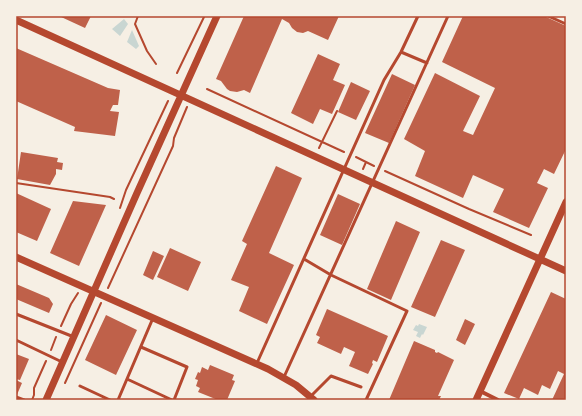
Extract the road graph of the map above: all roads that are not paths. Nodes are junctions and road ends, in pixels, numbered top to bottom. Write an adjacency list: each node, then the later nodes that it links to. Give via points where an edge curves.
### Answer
1 (217, 16): 9 (street)
2 (418, 16): 7 (lane)
3 (448, 16): 8 (lane)
4 (548, 16): 6 (lane)
5 (16, 20): 9 (street)
6 (566, 24)
7 (401, 52): 8 (lane); 10 (lane, via 384,80)
8 (427, 63): 11 (lane)
9 (181, 96): 10 (street); 18 (street)
10 (344, 170): 11 (street); 14 (lane)
11 (373, 183): 15 (street); 17 (lane)
12 (566, 202): 15 (street)
13 (16, 257): 18 (street)
14 (304, 259): 17 (lane); 25 (lane)
15 (539, 259): 16 (street); 30 (street)
16 (566, 271)
17 (331, 275): 26 (lane); 38 (lane, via 407,311)
18 (94, 292): 20 (street); 21 (street)
19 (16, 314): 21 (lane)
20 (153, 318): 23 (lane); 25 (street)
21 (74, 337): 24 (street)
22 (16, 340): 24 (lane)
23 (141, 347): 27 (lane); 37 (lane, via 187,367)
24 (62, 362): 34 (street)
25 (256, 365): 26 (street)
26 (284, 377): 32 (street)
27 (128, 379): 36 (lane); 37 (lane)
28 (80, 386): 35 (lane)
29 (361, 387): 32 (lane, via 331,376)
30 (480, 391): 39 (street); 40 (street)
31 (16, 397): 33 (lane)
32 (312, 399)
33 (24, 400)
34 (46, 400)
35 (110, 400)
36 (118, 400)
37 (173, 400)
38 (366, 400)
39 (476, 400)
40 (498, 400)

